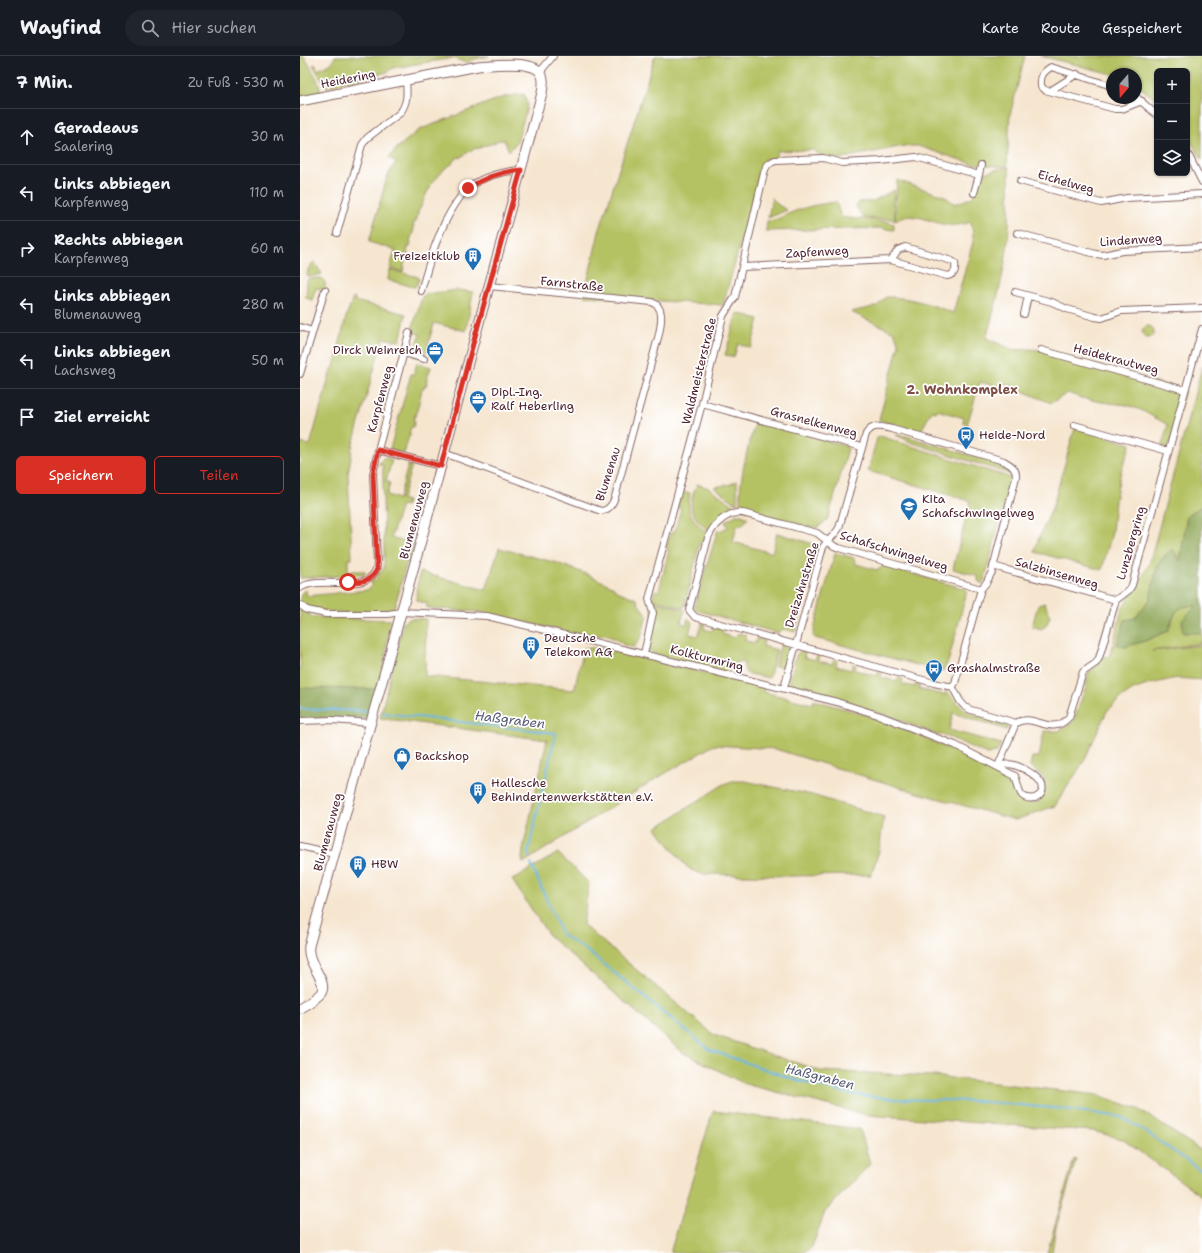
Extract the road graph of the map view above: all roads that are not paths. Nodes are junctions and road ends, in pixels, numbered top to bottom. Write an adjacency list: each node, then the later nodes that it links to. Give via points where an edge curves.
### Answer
1 (553, 56): 2 (street)
2 (540, 72): 4 (street, Heidering, via 532,67 497,64); 13 (street, Blumenauweg, via 544,80 543,87)
3 (1077, 74): 5 (street); 6 (street); 6 (street, via 1051,67 1045,70 1040,80 1041,86)
4 (406, 80): 7 (street, Heidering); 19 (street, via 407,98 404,108 367,138 362,146)
5 (1106, 84)
6 (1050, 91): 9 (street, via 1115,109)
7 (300, 101)
8 (1142, 101): 10 (street)
9 (1134, 104)
10 (1154, 112)
11 (1190, 158): 16 (street)
12 (981, 165): 14 (street)
13 (521, 170): 24 (street, Blumenauweg); 26 (street, via 508,170 475,183 462,195 440,230)
14 (978, 175): 17 (street); 23 (street, Waldmeisterstraße, via 916,157 881,161 842,162 819,158 769,162 764,173)
15 (1020, 181): 18 (street, Eichelweg, via 1101,203 1127,198)
16 (1202, 182)
17 (974, 193)
18 (1202, 194)
19 (337, 233)
20 (1017, 233): 21 (street, Lindenweg, via 1103,255 1122,251)
21 (1202, 247)
22 (891, 260): 22 (street, Zapfenweg, via 948,276 951,276 956,268 952,261 905,247 898,250); 23 (street, Zapfenweg)
23 (743, 267): 41 (street, Waldmeisterstraße, via 735,297 723,316)
24 (489, 286): 29 (street, Farnstraße); 46 (street, Blumenauweg)
25 (325, 290): 34 (street)
26 (421, 291)
27 (1014, 292): 28 (street)
28 (1028, 296): 30 (street, via 1095,318 1121,311); 31 (street)
29 (652, 302): 46 (street, Blumenau, via 660,308 660,326 619,482 609,509 594,509)
30 (1202, 308)
31 (1024, 314)
32 (300, 327): 34 (street)
33 (1202, 329): 40 (street, Lunzbergring)
34 (312, 330): 39 (street)
35 (409, 333): 37 (street, Karpfenweg)
36 (1041, 350): 40 (street, Heidekrautweg)
37 (404, 354): 38 (street, Karpfenweg); 44 (street, Karpfenweg)
38 (424, 359)
39 (300, 374)
40 (1185, 390): 45 (street, Lunzbergring)
41 (702, 404): 43 (street, Grasnelkenweg); 56 (street, Waldmeisterstraße, via 649,599 653,614)
42 (1074, 425): 45 (street)
43 (862, 446): 48 (street, Dreizahnstraße, via 839,528); 49 (street, Grasnelkenweg, via 870,430 876,426 1010,464 1015,469 1016,477)
44 (378, 450): 47 (street, Karpfenweg); 50 (street, Karpfenweg, via 373,474 377,569 370,578 362,582 310,584)
45 (1168, 451): 52 (street, Lunzbergring, via 1132,585)
46 (444, 453): 47 (street, Blumenauweg)
47 (441, 466): 54 (street, Blumenauweg)
48 (827, 541): 51 (street, Schafschwingelweg, via 839,548); 55 (street, Dreizahnstraße, via 823,547); 55 (street, Schafschwingelweg, via 817,533 737,512 714,527 708,538 689,610 695,617)
49 (994, 566): 51 (street); 52 (street, Salzbinsenweg)
50 (300, 588)
51 (981, 589): 57 (street, via 955,683)
52 (1116, 600): 61 (street, via 1100,655 1096,662 1083,672 1065,722 1053,726 1024,720)
53 (300, 605): 54 (street, Kolkturmring, via 307,610 326,614)
54 (401, 612): 56 (street, Kolkturmring, via 487,616); 60 (street, Blumenauweg)
55 (795, 644): 57 (street); 58 (street, Dreizahnstraße)
56 (644, 654): 58 (street, Kolkturmring)
57 (952, 686): 61 (street, via 965,707)
58 (784, 688): 62 (street, Kolkturmring, via 881,716 955,745)
59 (300, 721): 60 (street)
60 (371, 723): 64 (street, Blumenauweg)
61 (1016, 723): 62 (street)
62 (998, 766): 62 (street, Kolkturmring, via 1015,776 1025,798 1034,798 1040,794 1042,784 1037,777 1014,764)
63 (300, 846): 64 (street)
64 (334, 854): 65 (street, Blumenauweg, via 309,952 312,964 322,980 322,991)
65 (300, 1008)

